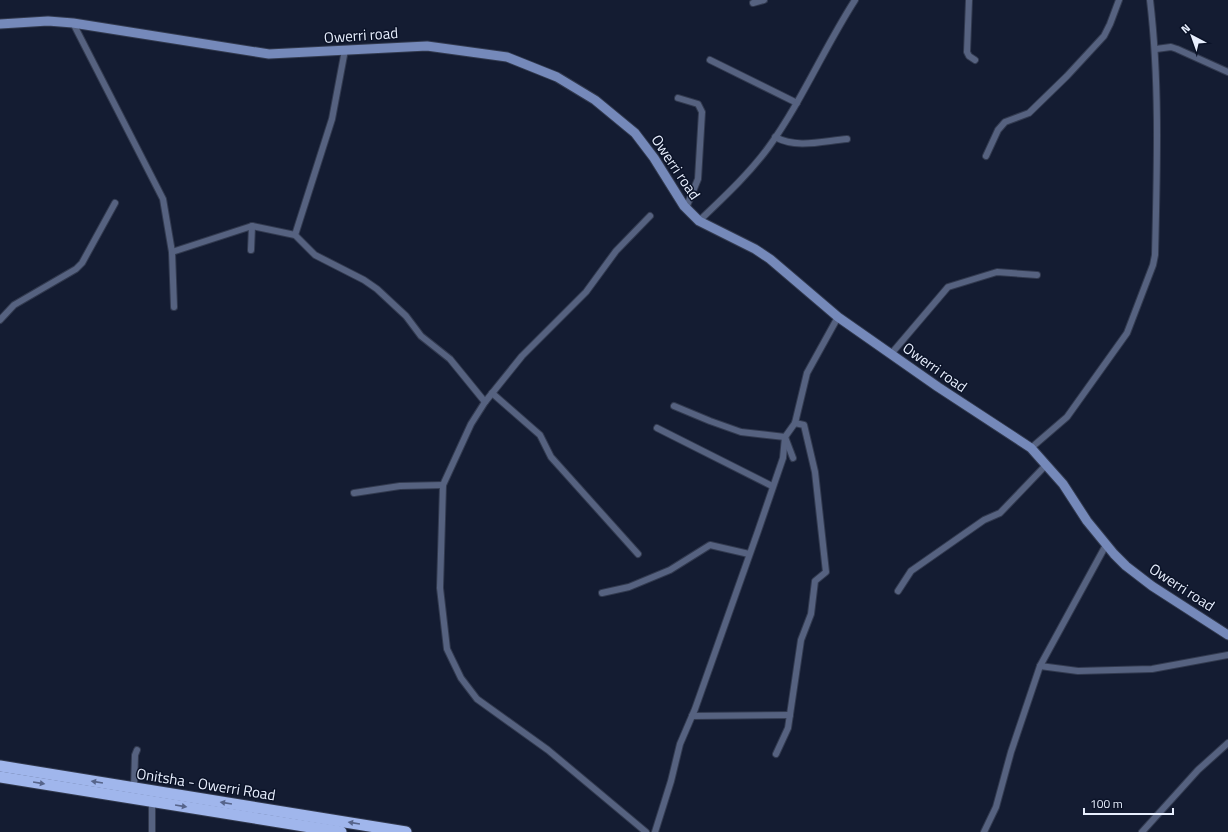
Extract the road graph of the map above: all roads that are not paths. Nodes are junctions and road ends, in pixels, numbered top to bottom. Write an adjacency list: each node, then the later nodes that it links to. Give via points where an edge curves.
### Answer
1 (764, 0): 6 (street)
2 (854, 0): 15 (street)
3 (969, 0): 12 (street, via 968,52)
4 (1119, 0): 18 (street, via 1104,36 1029,113 1005,122 998,130)
5 (1150, 0): 9 (street)
6 (753, 3)
7 (73, 22): 8 (main road, Owerri road); 10 (main road, Owerri road, via 269,54); 26 (street, via 163,199)
8 (0, 24)
9 (1156, 49): 13 (street, via 1171,47); 38 (street, via 1156,198 1153,264 1127,334 1067,417)
10 (345, 50): 20 (main road, Owerri road, via 428,46 507,57 540,69 595,100 635,133); 24 (street, via 332,119)
11 (710, 60): 15 (street)
12 (975, 60)
13 (1228, 72)
14 (678, 98): 20 (street, via 698,104 702,112 698,179)
15 (797, 104): 16 (street)
16 (775, 137): 17 (street, via 786,143 797,144); 22 (street, via 735,186)
17 (847, 139)
18 (986, 156)
19 (116, 203): 30 (street, via 76,270 14,305)
20 (686, 208): 22 (main road, Owerri road)
21 (650, 216): 32 (street, via 616,251 586,292 522,356)
22 (699, 221): 29 (main road, Owerri road, via 770,259)
23 (252, 226): 24 (street); 25 (street); 26 (street)
24 (295, 235): 33 (street, via 315,255 377,289 406,316 421,336 450,358)
25 (251, 250)
26 (172, 252): 28 (street)
27 (1037, 275): 31 (street, via 997,272 948,287)
28 (174, 307)
29 (838, 317): 31 (main road, Owerri road); 35 (street, via 807,373)
30 (0, 320)
31 (891, 354): 38 (main road, Owerri road)
32 (492, 393): 33 (street); 45 (street, via 540,435 551,457)
33 (485, 402): 41 (street, via 471,424)
34 (674, 406): 37 (street, via 741,432)
35 (795, 423): 37 (street); 52 (street, via 804,425 815,472 826,572 815,580 812,614 801,640)
36 (657, 428): 42 (street)
37 (785, 437): 39 (street); 42 (street, via 783,458)
38 (1030, 448): 40 (main road, Owerri road)
39 (793, 458)
40 (1046, 465): 44 (main road, Owerri road, via 1063,484); 47 (street, via 1000,513 984,520 911,571)
41 (443, 485): 43 (street, via 400,486); 64 (street, via 440,588 447,649 461,678 477,699 548,750)
42 (772, 486): 46 (street)
43 (354, 493)
44 (1106, 545): 49 (main road, Owerri road, via 1138,576); 51 (street)
45 (638, 554)
46 (749, 554): 48 (street, via 710,545 670,570 629,587); 53 (street)
47 (898, 591)
48 (602, 593)
49 (1228, 634)
50 (1228, 655): 51 (street, via 1152,669 1078,671)
51 (1040, 666): 66 (street, via 1011,752 996,807)
52 (790, 715): 53 (street); 56 (street, via 788,728)
53 (692, 716): 65 (street, via 680,744)
54 (1228, 743): 67 (street, via 1198,770)
55 (138, 750): 59 (street, via 135,755)
56 (776, 754)
57 (0, 766): 59 (highway, Onitsha - Owerri Road, one-way to 57)
58 (0, 777): 60 (highway, Onitsha - Owerri Road, one-way to 60)
59 (134, 788): 63 (highway, Onitsha - Owerri Road, one-way to 59)
60 (152, 802): 61 (street); 62 (highway, Onitsha - Owerri Road, one-way to 62)
61 (152, 832)
62 (341, 832)
63 (406, 832)
64 (646, 832)
65 (655, 832)
66 (984, 832)
67 (1142, 832)

